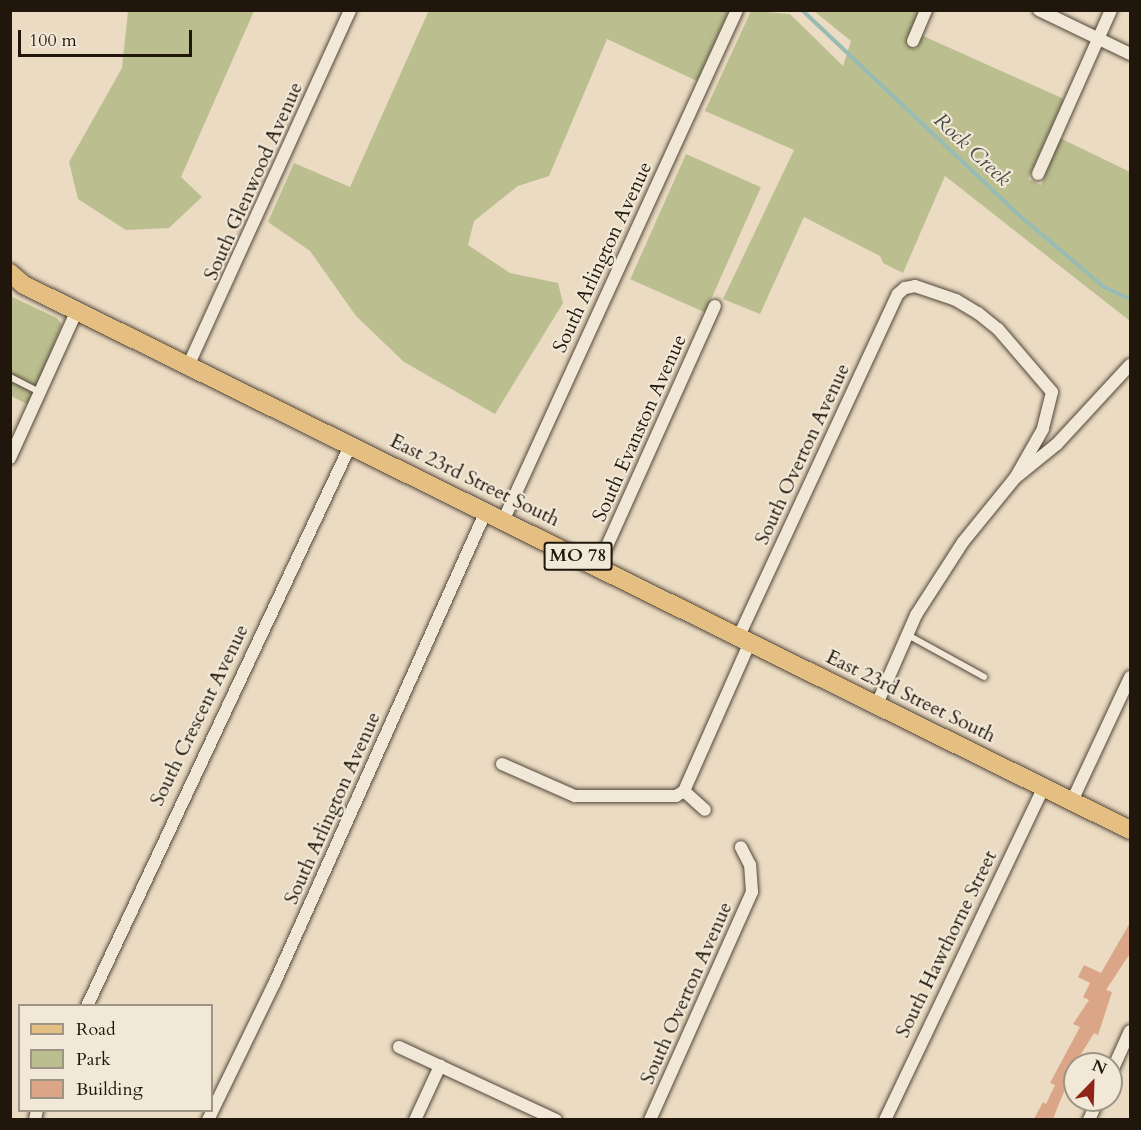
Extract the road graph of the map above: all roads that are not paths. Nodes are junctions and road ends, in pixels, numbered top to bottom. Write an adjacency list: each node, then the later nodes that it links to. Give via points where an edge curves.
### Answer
1 (350, 10): 14 (street, South Glenwood Avenue)
2 (736, 10): 21 (street, South Arlington Avenue)
3 (926, 10): 7 (street)
4 (1039, 10): 6 (street)
5 (1111, 10): 6 (street)
6 (1099, 39): 8 (street); 9 (street)
7 (913, 41)
8 (1131, 54)
9 (1038, 174)
10 (15, 280): 12 (main road, East 23rd Street South / MO 78)
11 (715, 306): 22 (street, South Evanston Avenue)
12 (77, 310): 14 (main road, East 23rd Street South / MO 78); 16 (street)
13 (1131, 365): 19 (street, via 1057,444)
14 (188, 366): 17 (main road, East 23rd Street South / MO 78)
15 (10, 377): 16 (lane)
16 (41, 393): 18 (street)
17 (351, 444): 20 (main road, East 23rd Street South / MO 78); 35 (street, South Crescent Avenue)
18 (10, 458)
19 (1015, 478): 23 (street, via 934,583); 24 (street, South Overton Avenue, via 1043,429 1052,392 998,328 978,313 915,286 902,291)
20 (486, 511): 21 (main road, East 23rd Street South / MO 78); 40 (street, South Arlington Avenue, via 275,982)
21 (504, 519): 22 (main road, East 23rd Street South / MO 78)
22 (598, 566): 24 (main road, East 23rd Street South / MO 78)
23 (908, 634): 25 (lane); 27 (street)
24 (745, 639): 27 (main road, East 23rd Street South / MO 78); 30 (street, South Overton Avenue)
25 (984, 677)
26 (1131, 677): 31 (street)
27 (876, 704): 29 (main road, East 23rd Street South / MO 78)
28 (502, 764): 30 (street, via 575,796 656,799)
29 (1044, 787): 31 (main road, East 23rd Street South / MO 78); 44 (street, South Hawthorne Street)
30 (684, 791): 32 (street)
31 (1072, 801): 33 (main road, East 23rd Street South / MO 78)
32 (705, 810)
33 (1131, 830)
34 (741, 847): 43 (street, South Overton Avenue, via 750,865 752,892)
35 (87, 1004)
36 (1131, 1030): 38 (street)
37 (399, 1047): 39 (street)
38 (1121, 1052)
39 (440, 1066): 41 (street); 42 (street)
40 (213, 1109)
41 (415, 1119)
42 (555, 1119)
43 (651, 1119)
44 (885, 1119)

